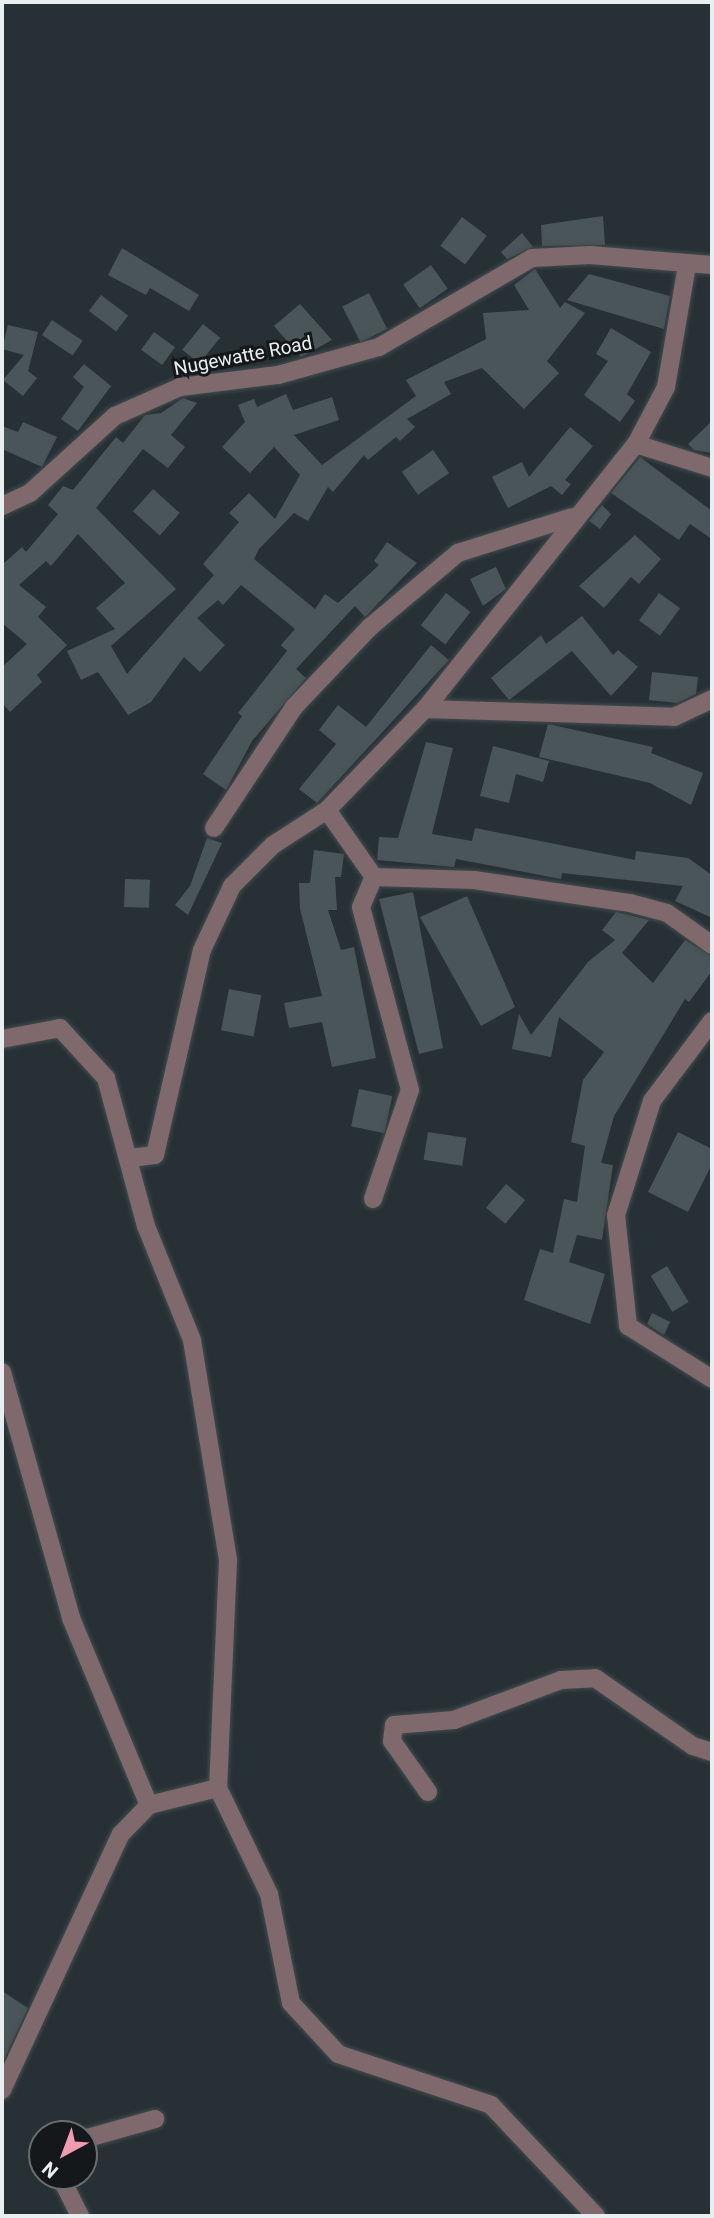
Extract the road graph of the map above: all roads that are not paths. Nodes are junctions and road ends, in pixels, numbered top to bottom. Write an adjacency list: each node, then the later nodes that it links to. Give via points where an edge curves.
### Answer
1 (687, 265): 2 (street, Nugewatte Road); 3 (street, via 666,387); 5 (street, Nugewatte Road, via 590,255 532,258 379,347 278,374 180,387 116,416 30,493)
2 (712, 265)
3 (636, 444): 4 (street); 6 (street)
4 (712, 468)
5 (2, 506)
6 (572, 517): 8 (street); 10 (street, via 458,554 370,627 294,708)
7 (712, 699): 8 (street, via 674,717)
8 (425, 709): 9 (street)
9 (327, 810): 11 (street); 15 (street, via 273,845 232,886 202,950 155,1155)
10 (214, 828)
11 (374, 877): 12 (street, via 474,880 629,903 667,914); 16 (street, via 361,907 410,1090)
12 (712, 945)
13 (712, 1021): 18 (street, via 652,1101 616,1215 628,1326)
14 (2, 1039): 15 (street, via 60,1028 106,1078)
15 (130, 1158): 20 (street, via 146,1226 192,1340 228,1560)
16 (373, 1199)
17 (2, 1372): 22 (street, via 71,1618)
18 (712, 1378)
19 (712, 1752): 21 (street, via 693,1746 595,1678 561,1680 454,1720 394,1726 392,1741)
20 (218, 1788): 22 (street); 28 (street, via 269,1894 291,2003 338,2054 491,2105)
21 (428, 1792)
22 (149, 1805): 23 (street, via 121,1834)
23 (2, 2090)
24 (155, 2119): 25 (street)
25 (98, 2135)
26 (67, 2190): 27 (street)
27 (80, 2216)
28 (596, 2216)

